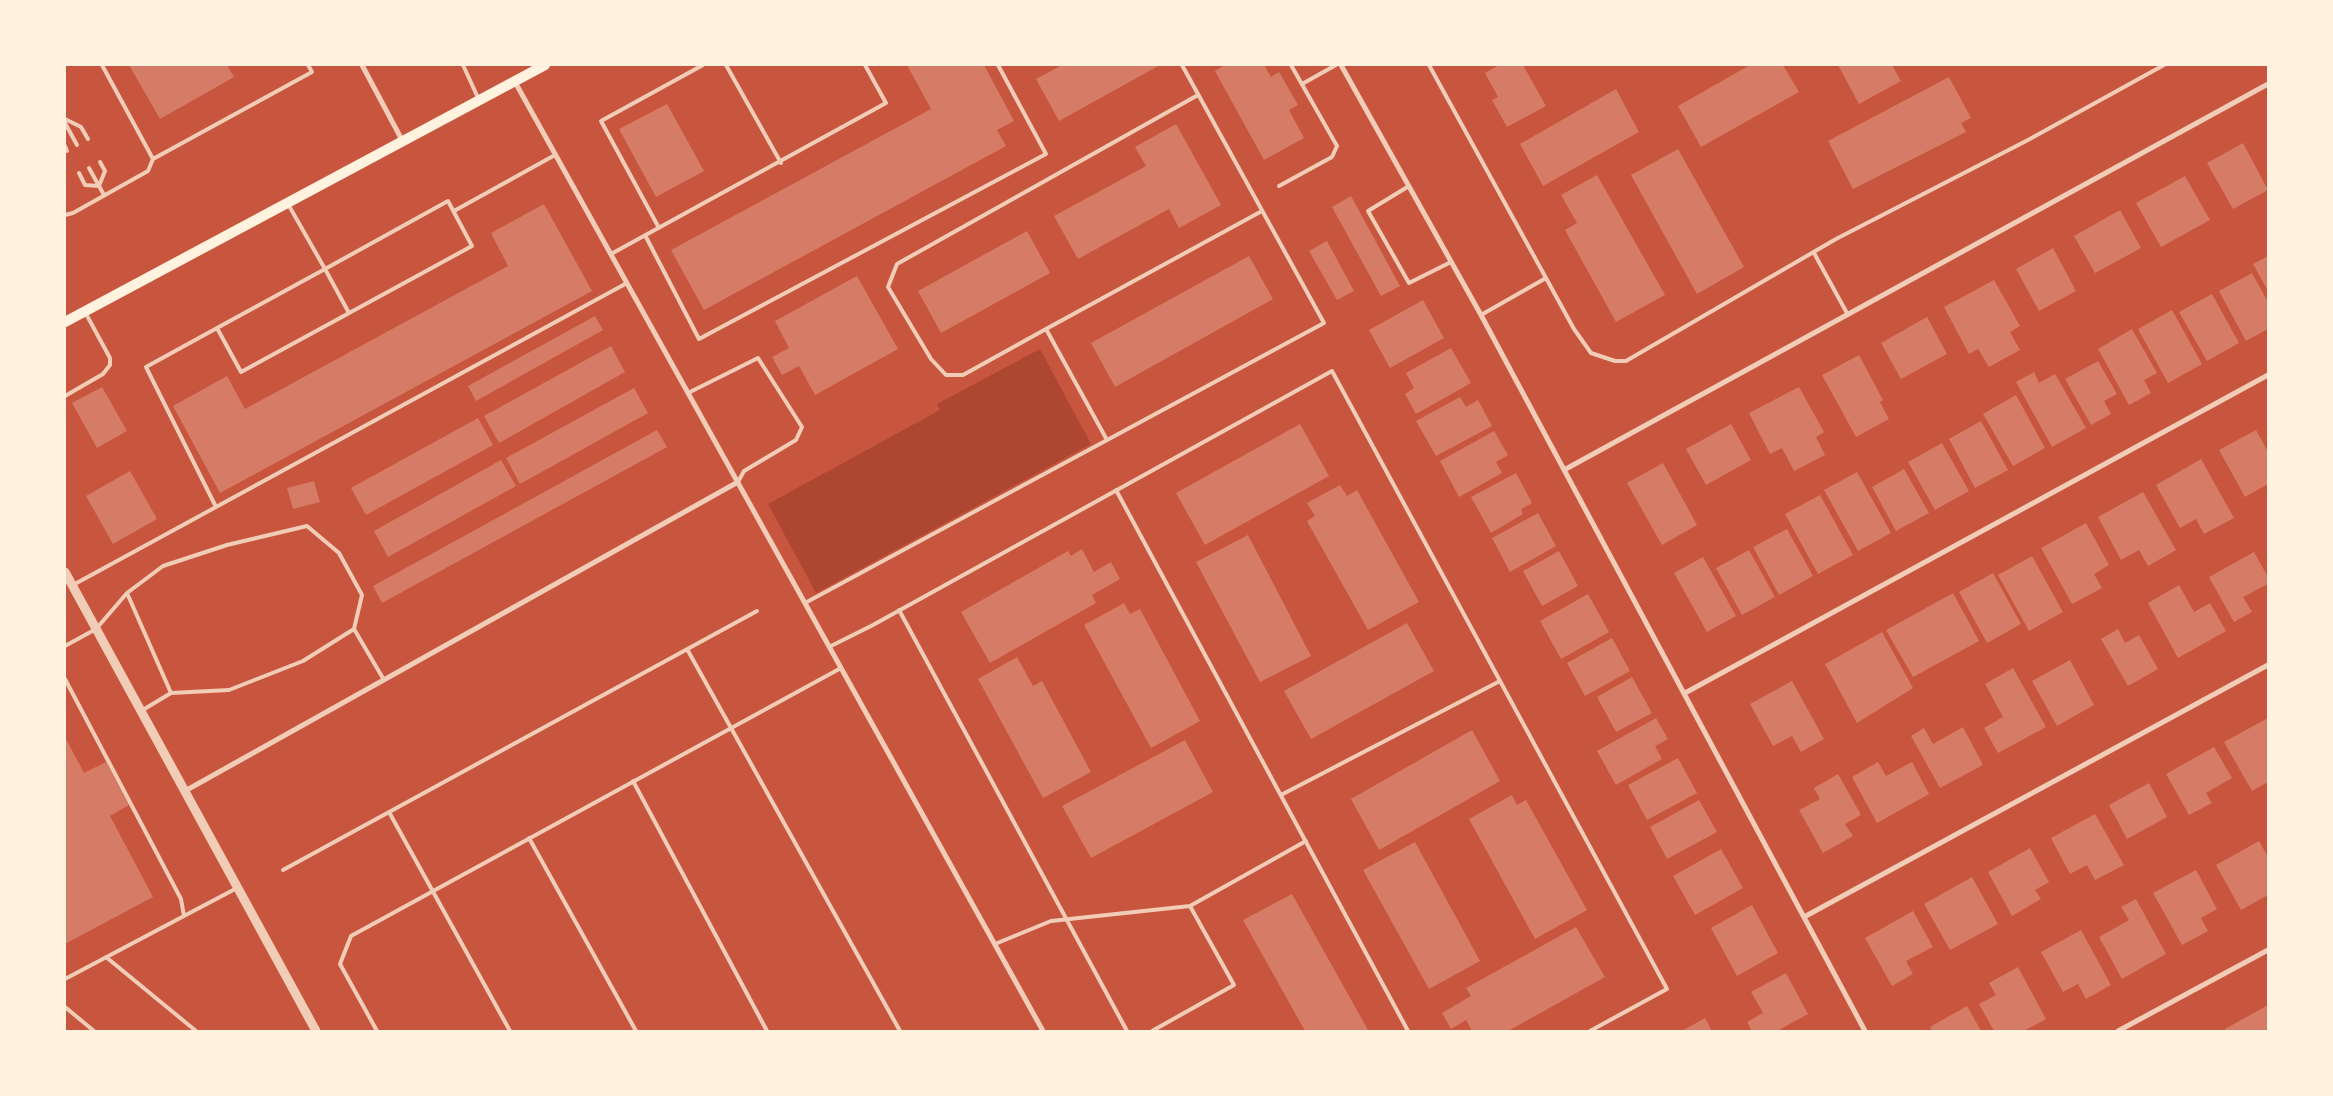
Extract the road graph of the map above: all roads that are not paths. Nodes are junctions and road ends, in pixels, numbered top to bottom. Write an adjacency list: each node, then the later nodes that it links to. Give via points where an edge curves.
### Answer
1 (102, 65): 27 (lane)
2 (308, 65): 27 (lane, via 312,72)
3 (362, 65): 24 (street)
4 (462, 65): 20 (lane)
5 (545, 65): 16 (main road)
6 (702, 65): 40 (lane, via 601,121)
7 (726, 65): 29 (lane)
8 (865, 65): 29 (lane, via 886,103)
9 (998, 65): 41 (lane, via 1046,154 699,339)
10 (1182, 65): 19 (lane)
11 (1291, 65): 17 (lane)
12 (1336, 65): 17 (lane)
13 (1341, 65): 34 (street)
14 (1429, 65): 46 (lane)
15 (2164, 65): 42 (lane)
16 (515, 82): 20 (main road); 26 (street)
17 (1302, 84): 33 (lane, via 1337,146 1332,157)
18 (2268, 84): 50 (street)
19 (1198, 95): 37 (lane); 54 (lane, via 897,264 888,287 931,359 946,375 964,374)
20 (479, 100): 24 (main road)
21 (65, 119): 23 (lane, via 81,127)
22 (65, 123): 25 (lane)
23 (88, 139)
24 (402, 140): 36 (main road)
25 (77, 145)
26 (555, 155): 38 (lane); 43 (street)
27 (153, 159): 35 (lane, via 148,172)
28 (100, 162): 32 (lane, via 105,171)
29 (781, 162): 40 (lane)
30 (89, 168): 32 (lane)
31 (79, 173): 32 (lane, via 85,185)
32 (99, 186): 35 (lane)
33 (1279, 186)
34 (1409, 186): 44 (street); 44 (lane, via 1368,211 1372,219 1409,283)
35 (104, 196): 39 (lane)
36 (287, 202): 45 (lane); 48 (main road)
37 (1262, 211): 54 (lane); 58 (lane, via 1324,323)
38 (454, 212): 45 (lane, via 448,201); 49 (lane, via 472,246)
39 (65, 215)
40 (659, 228): 41 (lane)
41 (645, 235): 43 (lane)
42 (1814, 253): 46 (lane, via 1626,361 1615,361 1591,352 1574,329); 50 (lane)
43 (611, 254): 47 (street)
44 (1451, 262): 51 (street)
45 (325, 269): 49 (lane); 53 (lane)
46 (1546, 278): 51 (lane)
47 (626, 283): 56 (street); 62 (lane)
48 (85, 312): 52 (main road); 57 (lane, via 110,358 110,365 103,374)
49 (349, 313): 53 (lane, via 241,372)
50 (1848, 314): 59 (street)
51 (1481, 315): 59 (street)
52 (65, 322)
53 (217, 328): 62 (lane, via 146,366)
54 (1046, 329): 58 (lane)
55 (2268, 375): 80 (street)
56 (688, 393): 60 (street); 60 (lane, via 758,358 802,427 796,440 744,471)
57 (65, 396)
58 (1107, 440): 66 (lane)
59 (1564, 470): 80 (street)
60 (738, 482): 66 (street); 77 (street)
61 (1116, 490): 67 (lane); 78 (lane, via 1332,371); 85 (lane)
62 (216, 507): 64 (lane)
63 (65, 572): 64 (street)
64 (72, 585): 70 (street)
65 (127, 593): 69 (lane, via 163,566 227,545 307,526 339,554 362,595); 70 (lane); 79 (lane)
66 (805, 604): 72 (street)
67 (900, 610): 72 (lane); 95 (lane)
68 (756, 611): 73 (lane)
69 (354, 628): 77 (lane); 79 (lane, via 303,661 229,690)
70 (96, 629): 71 (lane); 81 (street)
71 (65, 646)
72 (829, 647): 75 (street)
73 (687, 649): 82 (lane); 86 (lane)
74 (2268, 665): 94 (street)
75 (841, 668): 82 (lane); 96 (street)
76 (65, 679): 93 (lane, via 182,899)
77 (384, 680): 84 (street)
78 (1500, 681): 85 (lane); 114 (lane, via 1667,989)
79 (171, 693): 81 (lane)
80 (1685, 693): 94 (street)
81 (141, 711): 84 (street)
82 (732, 728): 83 (lane); 109 (lane)
83 (633, 781): 87 (lane); 101 (lane)
84 (185, 791): 90 (street)
85 (1281, 795): 88 (lane)
86 (389, 812): 89 (lane); 91 (lane)
87 (529, 838): 91 (lane); 107 (lane)
88 (1306, 841): 92 (lane); 113 (lane)
89 (283, 870)
90 (238, 887): 93 (lane); 104 (street)
91 (432, 891): 105 (lane, via 351,936 340,964); 106 (lane)
92 (1190, 906): 95 (lane); 112 (lane, via 1234,985)
93 (184, 916): 98 (lane)
94 (1804, 917): 115 (street)
95 (1066, 920): 96 (lane, via 1051,922); 111 (lane)
96 (995, 944): 110 (street)
97 (2268, 950): 116 (street)
98 (106, 957): 99 (lane); 103 (lane)
99 (65, 979)
100 (65, 1007): 102 (lane)
101 (766, 1030): 108 (lane)
102 (94, 1031)
103 (196, 1031)
104 (316, 1031)
105 (377, 1031)
106 (510, 1031)
107 (636, 1031)
108 (760, 1031)
109 (900, 1031)
110 (1043, 1031)
111 (1127, 1031)
112 (1152, 1031)
113 (1408, 1031)
114 (1590, 1031)
115 (1865, 1031)
116 (2118, 1031)

